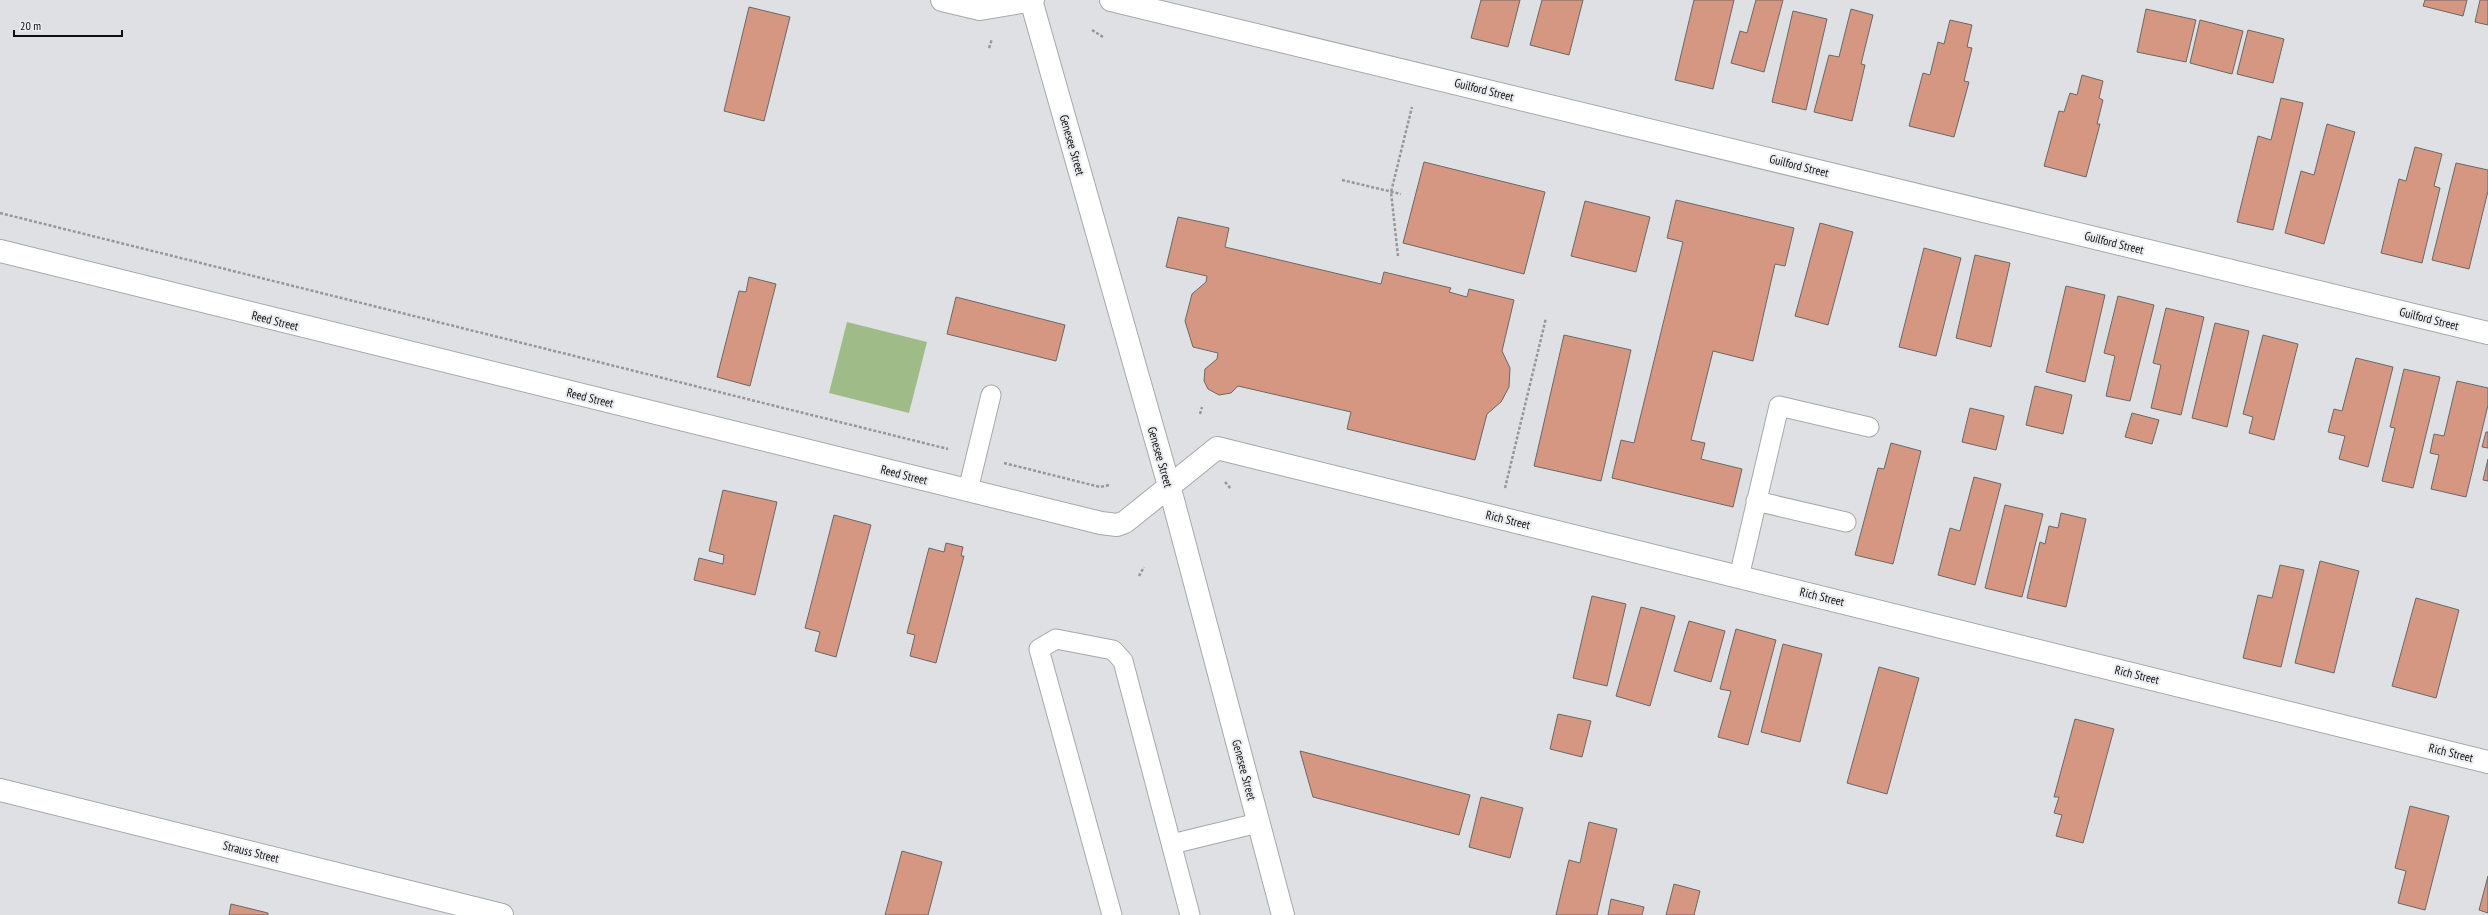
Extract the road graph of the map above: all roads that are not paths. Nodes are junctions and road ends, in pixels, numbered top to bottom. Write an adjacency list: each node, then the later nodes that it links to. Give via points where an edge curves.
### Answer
1 (942, 0): 2 (street, via 980,10)
2 (1032, 0): 8 (street, Genesee Street)
3 (1111, 0): 5 (street, Guilford Street)
4 (0, 251): 9 (street, Reed Street)
5 (2488, 333)
6 (991, 395): 9 (lane)
7 (1869, 427): 10 (lane, via 1779,406)
8 (1169, 486): 9 (street, Reed Street, via 1125,522 1117,525); 12 (street, Rich Street, via 1217,448); 15 (street, Genesee Street)
9 (968, 490)
10 (1756, 501): 11 (lane); 12 (lane)
11 (1846, 522)
12 (1739, 577): 13 (street, Rich Street)
13 (2488, 762)
14 (0, 790): 17 (street, Strauss Street)
15 (1258, 823): 16 (lane); 20 (street, Genesee Street)
16 (1172, 844): 18 (lane, via 1123,661 1113,650 1056,639 1039,649); 19 (lane)
17 (502, 915)
18 (1112, 915)
19 (1190, 915)
20 (1283, 915)

